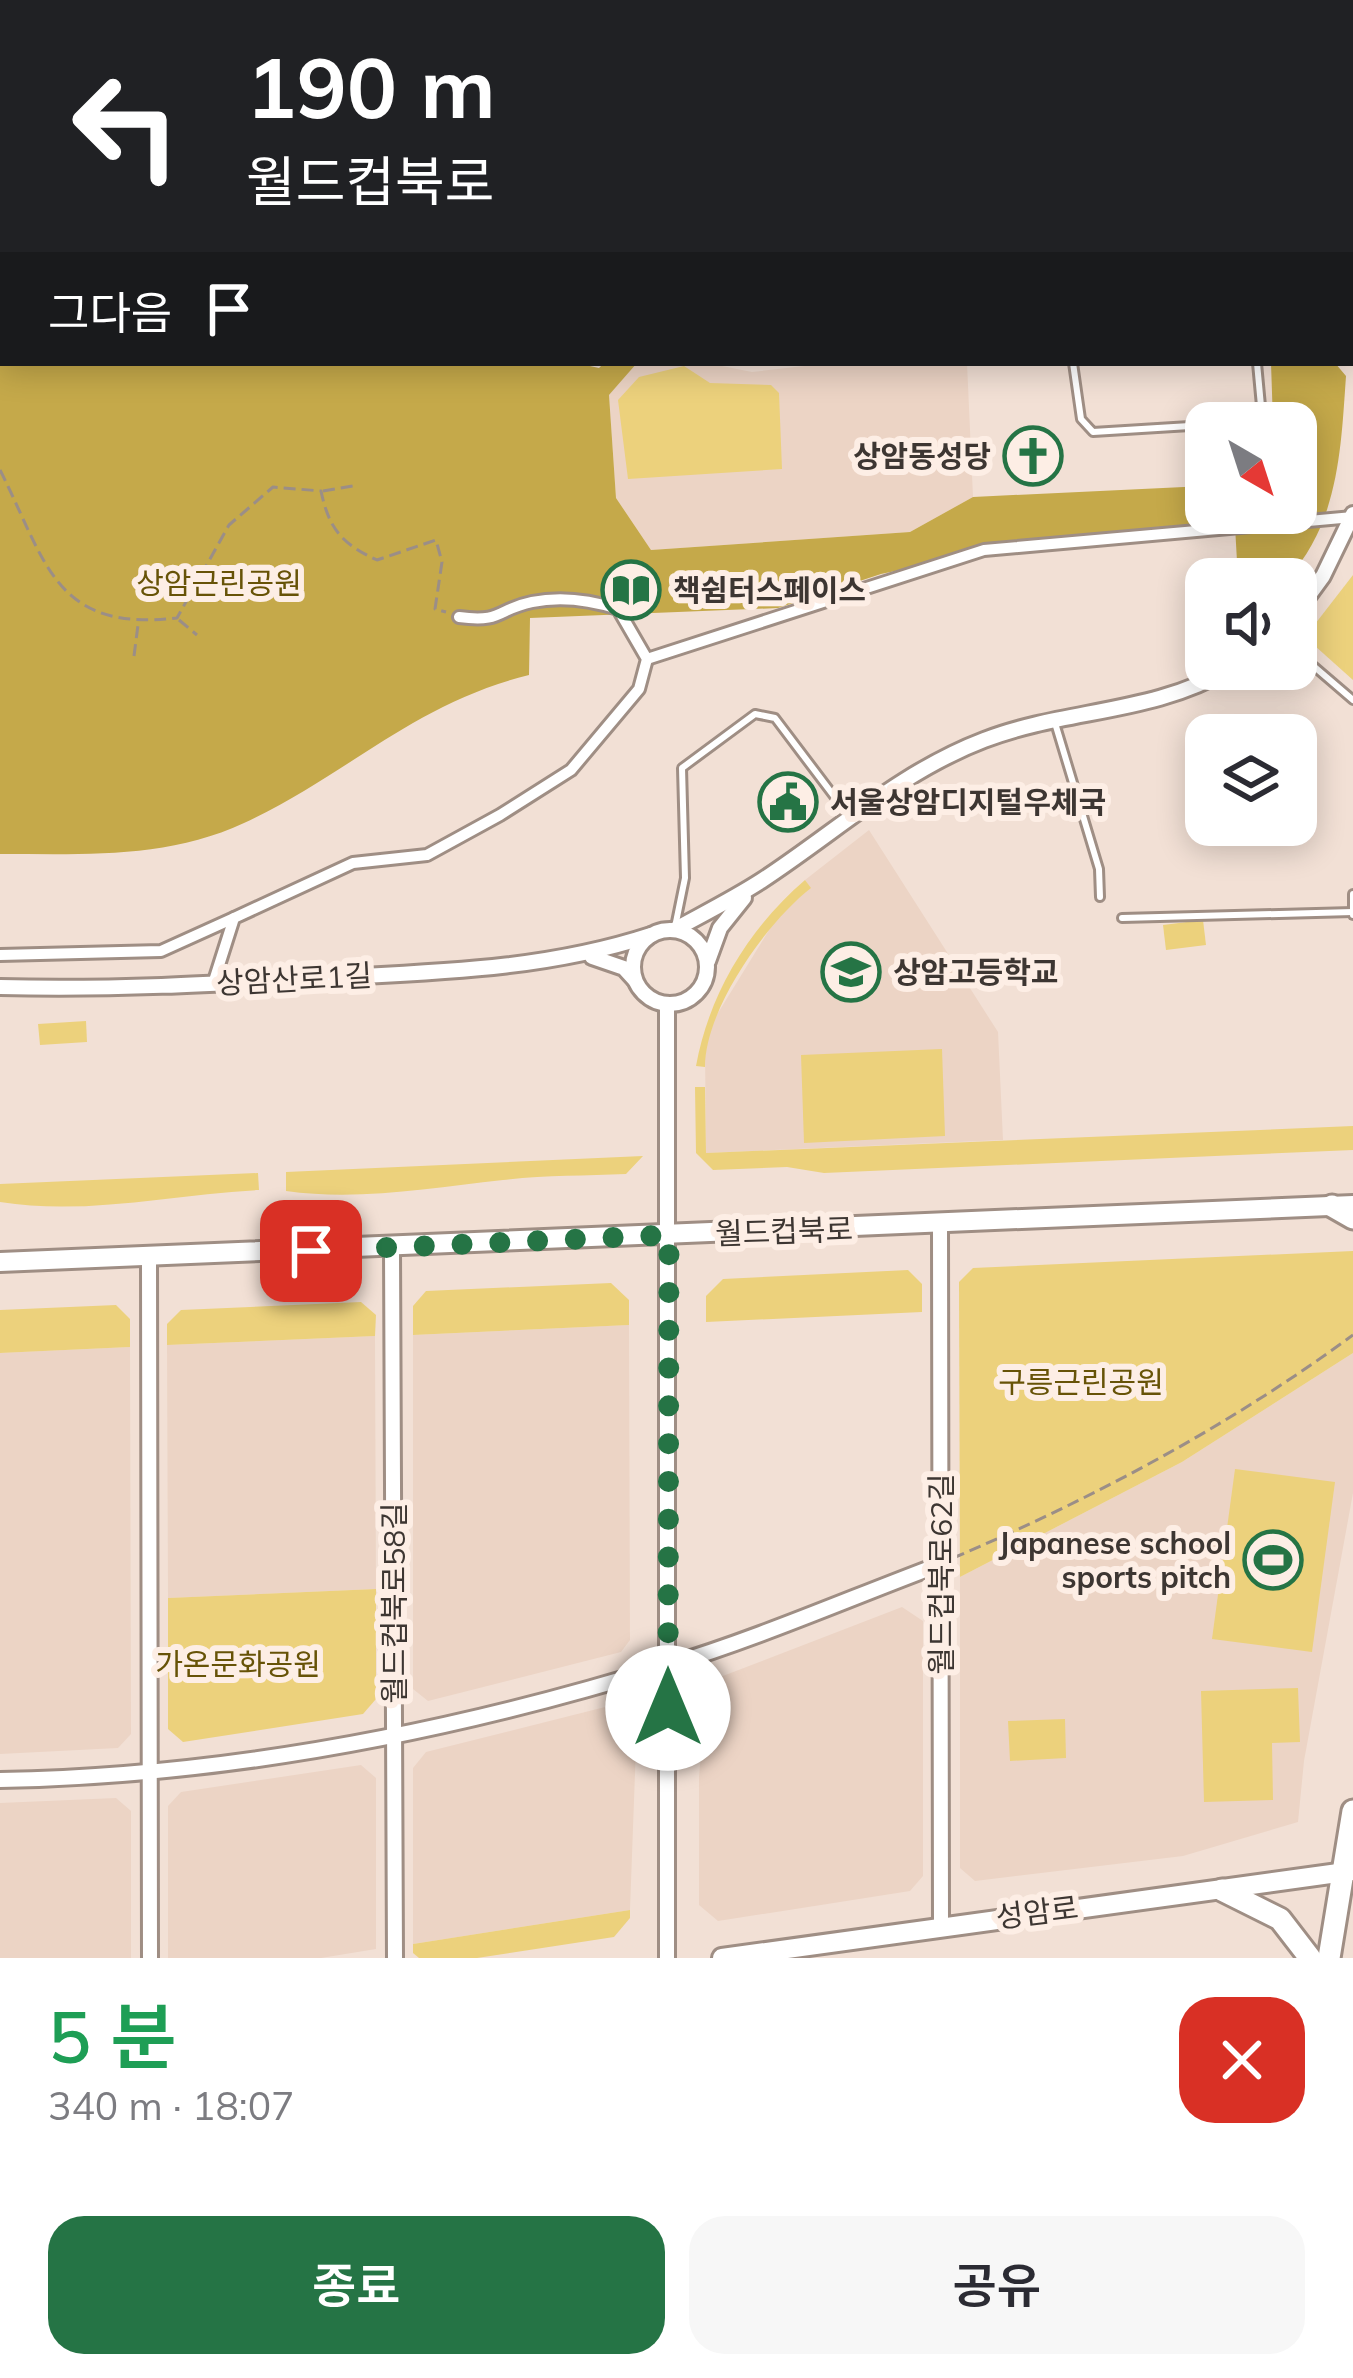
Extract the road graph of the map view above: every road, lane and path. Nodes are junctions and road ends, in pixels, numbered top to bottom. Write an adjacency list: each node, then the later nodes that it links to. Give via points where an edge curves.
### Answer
1 (1072, 366): 4 (lane, via 1081,419 1094,432)
2 (1257, 366): 3 (lane)
3 (1261, 402)
4 (1185, 426)
5 (0, 470): 12 (path, via 64,595 89,611)
6 (353, 486): 7 (path)
7 (321, 491): 10 (path, via 328,525 377,560 436,540 436,609); 11 (path, via 273,487 229,525)
8 (1353, 516): 9 (street); 15 (street, via 984,550)
9 (1317, 582)
10 (459, 617): 15 (street, via 492,621 529,602 587,599 618,609)
11 (177, 618): 12 (path); 13 (path)
12 (138, 623): 14 (path)
13 (197, 635)
14 (134, 656)
15 (646, 659): 25 (street, via 639,688 571,770 500,815 427,855 353,863)
16 (1317, 669): 18 (lane)
17 (1185, 687): 19 (street)
18 (1353, 700)
19 (1054, 720): 20 (street, via 948,755); 23 (lane, via 1099,869)
20 (850, 816): 21 (street); 27 (lane, via 775,718 754,714 682,768 685,878)
21 (761, 881): 27 (street); 31 (street, via 720,928)
22 (1353, 894): 24 (lane)
23 (1100, 897)
24 (1353, 914): 26 (lane)
25 (234, 918): 29 (street, via 161,951); 33 (street)
26 (1122, 918)
27 (674, 930): 28 (street); 31 (street, via 695,940)
28 (651, 935): 30 (street, 상암산로1길); 32 (street, via 634,957)
29 (0, 956)
30 (587, 956): 32 (street, via 612,961); 33 (street, 상암산로1길)
31 (707, 966): 35 (street, via 699,991)
32 (634, 979): 35 (street)
33 (213, 984): 34 (street, 상암산로1길)
34 (0, 987)
35 (667, 1005): 39 (street)
36 (1346, 1203): 37 (main road); 38 (main road, 월드컵북로)
37 (1353, 1218)
38 (940, 1224): 39 (main road, 월드컵북로); 44 (street, 월드컵북로62길)
39 (669, 1235): 40 (main road, 월드컵북로); 45 (street)
40 (392, 1248): 41 (main road, 월드컵북로); 46 (street, 월드컵북로58길)
41 (149, 1257): 42 (main road, 월드컵북로); 47 (street)
42 (0, 1262)
43 (1353, 1335): 44 (path, via 1100,1492)
44 (940, 1564): 45 (street); 52 (street, 월드컵북로62길)
45 (668, 1666): 46 (street); 55 (street)
46 (394, 1735): 47 (street); 54 (street, 월드컵북로58길)
47 (149, 1773): 48 (street); 53 (street)
48 (0, 1780)
49 (1353, 1811): 50 (main road)
50 (1348, 1872): 51 (main road, 성암로); 58 (main road)
51 (1222, 1890): 52 (main road, 성암로); 57 (main road, via 1280,1919)
52 (941, 1924): 56 (main road, 성암로)
53 (150, 1958)
54 (395, 1958)
55 (667, 1958)
56 (722, 1958)
57 (1310, 1958)
58 (1329, 1958)

